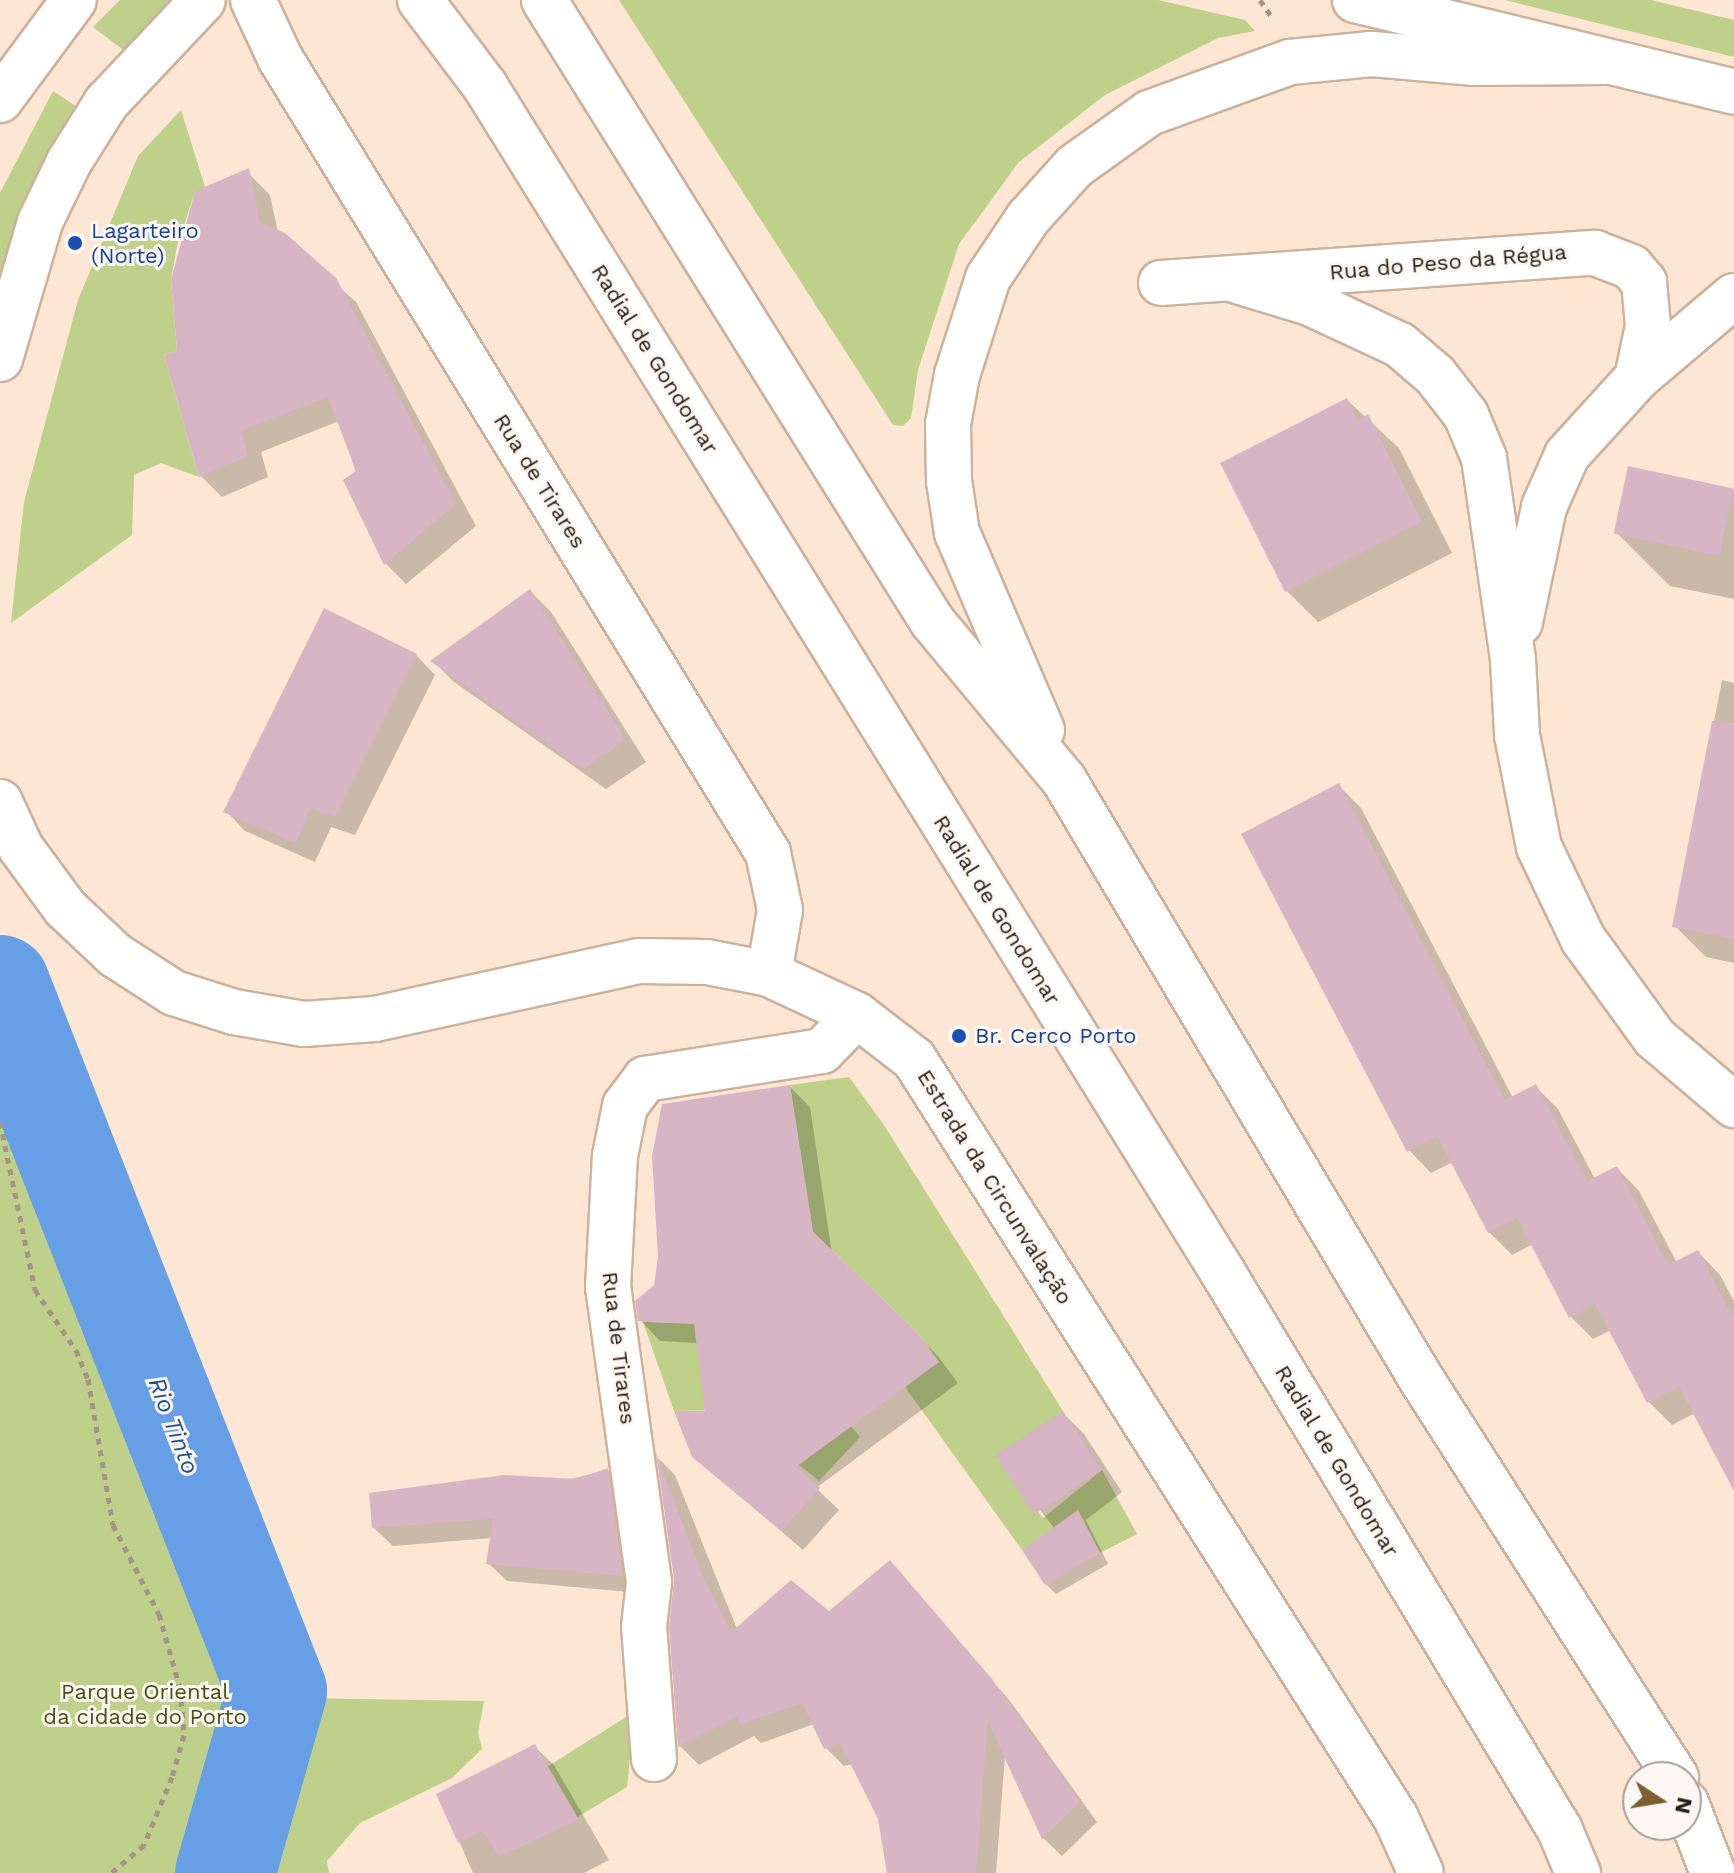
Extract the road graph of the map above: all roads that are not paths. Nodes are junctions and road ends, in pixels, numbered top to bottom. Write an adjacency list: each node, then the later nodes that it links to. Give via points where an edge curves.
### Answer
1 (74, 0): 9 (main road)
2 (203, 0): 13 (main road, via 106,103 69,162 40,222)
3 (253, 0): 18 (main road, Rua de Tirares, via 288,71 768,853 780,910)
4 (420, 0): 25 (main road, Radial de Gondomar, via 485,86 1222,1271 1560,1830)
5 (1355, 0): 7 (main road)
6 (553, 12): 16 (main road, via 932,621)
7 (1604, 62): 8 (main road); 16 (main road, via 1475,63 1372,54 1290,62 1149,113 1075,166 1028,218 988,278 961,362 948,424 949,481 957,533)
8 (1734, 92)
9 (0, 100)
10 (1234, 280): 11 (main road, Rua do Peso da Régua); 14 (main road, Rua do Peso da Régua, via 1595,253 1631,267 1644,282 1648,326); 15 (main road, via 1323,308 1400,345 1435,375 1466,415 1484,458)
11 (1161, 283)
12 (1734, 296): 14 (main road)
13 (0, 359)
14 (1637, 378): 15 (main road, via 1567,455 1555,478 1544,507)
15 (1513, 660): 20 (main road, via 1517,735 1539,847 1583,939 1655,1038)
16 (1064, 780): 22 (main road, via 1420,1377)
17 (0, 802): 18 (main road, Estrada da Circunvalação, via 21,848 65,908 115,955 174,993 234,1012 304,1024 375,1019 639,961 707,962)
18 (769, 974): 19 (main road, Estrada da Circunvalação)
19 (857, 1015): 21 (main road, Rua de Tirares, via 822,1051 645,1079 632,1090 615,1156 608,1288 618,1441 649,1582 644,1627); 24 (main road, Estrada da Circunvalação, via 914,1059 1396,1818)
20 (1734, 1105)
21 (654, 1759)
22 (1666, 1761)
23 (1701, 1841): 26 (main road)
24 (1421, 1873)
25 (1578, 1873)
26 (1713, 1873)

